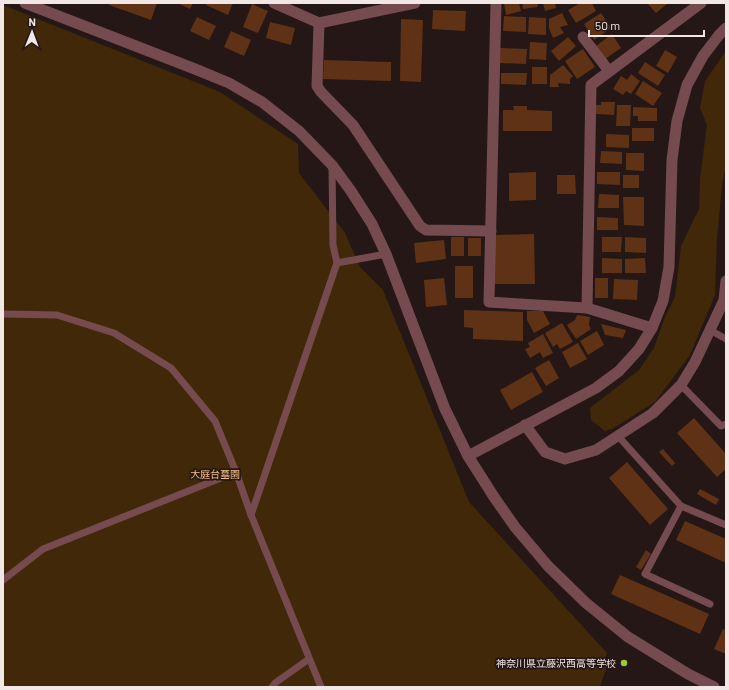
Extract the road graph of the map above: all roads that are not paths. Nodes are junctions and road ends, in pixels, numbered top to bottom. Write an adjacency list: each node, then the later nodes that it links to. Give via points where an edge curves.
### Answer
1 (25, 3): 10 (street, via 229,83 262,102 299,131)
2 (274, 3): 6 (street)
3 (413, 3): 6 (street)
4 (496, 3): 11 (street)
5 (701, 3): 9 (street)
6 (319, 23): 11 (street, via 317,86 353,125 420,226 426,230)
7 (726, 28): 17 (street, via 703,56 687,86 677,121 672,160 669,267 663,301)
8 (583, 37): 9 (street)
9 (609, 71): 15 (street, via 591,84)
10 (332, 165): 12 (street, via 372,224); 13 (lane, via 333,245)
11 (491, 231): 15 (street, via 489,302)
12 (386, 254): 13 (lane); 24 (street, via 445,409)
13 (337, 263): 27 (lane)
14 (726, 281): 18 (street, via 724,300)
15 (587, 308): 17 (street)
16 (3, 314): 25 (lane, via 57,315 114,333 171,368 214,421)
17 (652, 328): 22 (street, via 639,349 619,371 596,388)
18 (710, 330): 19 (lane); 20 (street)
19 (726, 340)
20 (681, 385): 21 (lane, via 721,426); 23 (street, via 653,414)
21 (726, 424)
22 (525, 425): 23 (street, via 545,452 565,458 596,450); 24 (street)
23 (618, 436): 26 (lane)
24 (468, 456): 34 (street, via 515,527 548,566 586,603 628,637)
25 (236, 472): 27 (lane); 29 (lane, via 43,549)
26 (681, 506): 28 (lane); 30 (lane, via 646,574)
27 (251, 515): 31 (lane)
28 (726, 525)
29 (3, 580)
30 (710, 604)
31 (309, 659): 32 (lane); 33 (lane)
32 (272, 687)
33 (321, 687)
34 (714, 687)

